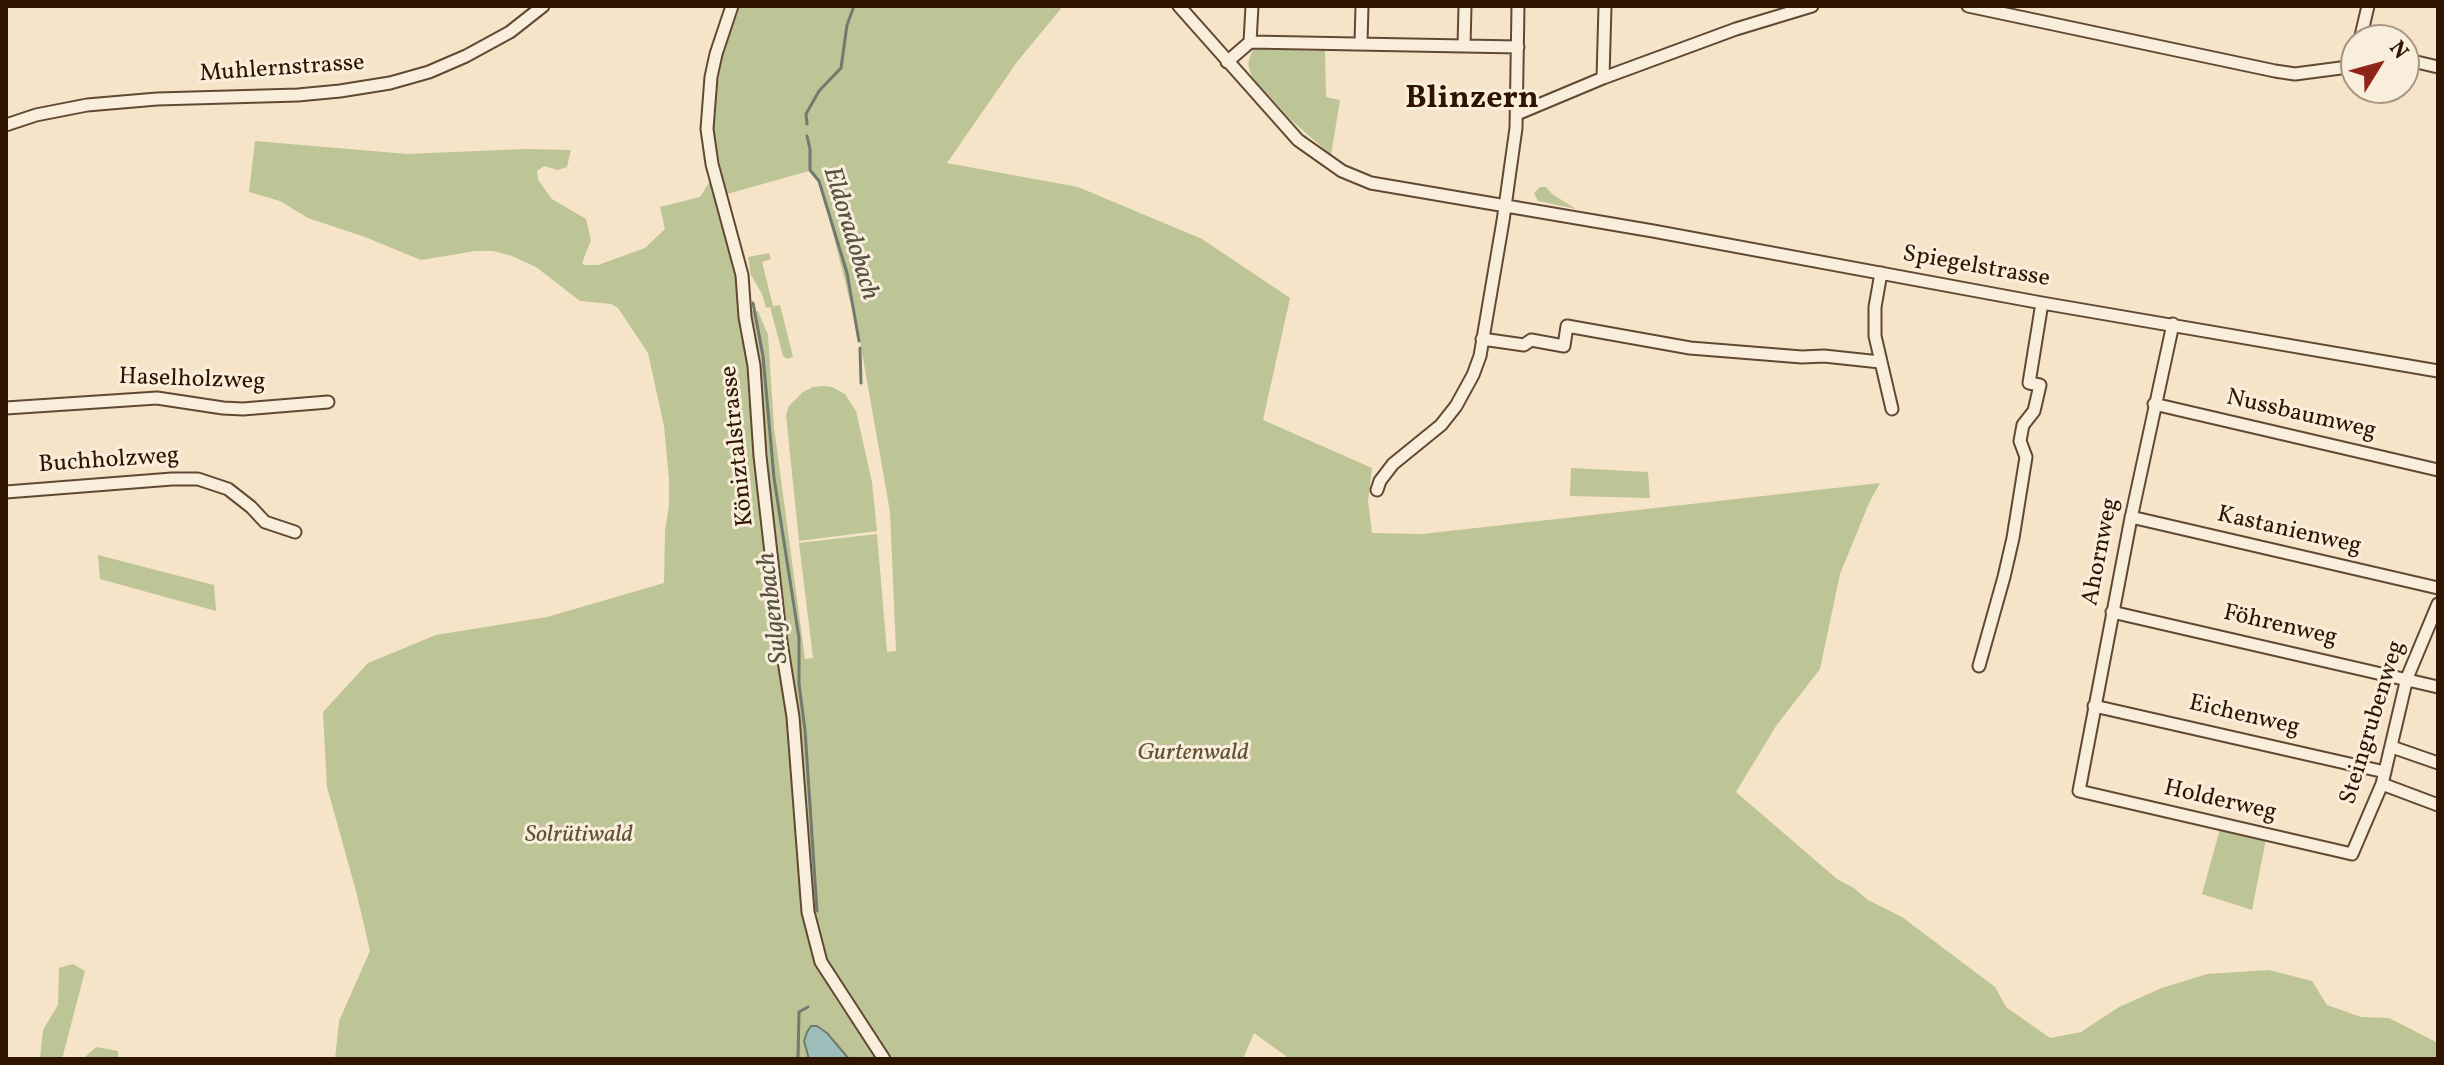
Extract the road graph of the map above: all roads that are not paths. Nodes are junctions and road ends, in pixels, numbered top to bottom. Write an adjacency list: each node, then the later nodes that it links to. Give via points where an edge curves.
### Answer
1 (543, 6): 19 (street, Muhlernstrasse, via 466,56 390,83 298,95 87,105)
2 (732, 6): 50 (street, Köniztalstrasse, via 711,77 707,129 742,275 754,366 808,912 821,962)
3 (1179, 6): 15 (street, Spiegelstrasse)
4 (1252, 6): 11 (street)
5 (1362, 6): 12 (street)
6 (1465, 6): 13 (street)
7 (1518, 6): 14 (street)
8 (1605, 6): 17 (street)
9 (1812, 6): 17 (street)
10 (1968, 6): 16 (street, via 2275,71)
11 (1250, 42): 12 (street); 15 (street)
12 (1361, 43): 13 (street)
13 (1464, 46): 14 (street)
14 (1518, 47): 18 (street)
15 (1227, 62): 20 (street, Spiegelstrasse, via 1298,140 1342,171 1371,183)
16 (2340, 68)
17 (1603, 78): 18 (street)
18 (1517, 114): 20 (street)
19 (6, 125)
20 (1506, 205): 21 (street, Spiegelstrasse); 24 (street)
21 (1881, 273): 22 (street, Spiegelstrasse); 25 (street, via 1874,327)
22 (2042, 303): 23 (street, Spiegelstrasse); 39 (street, via 2029,383 2040,385 2034,411 2023,425 2020,441 2026,457 2013,538)
23 (2173, 324): 26 (street, Spiegelstrasse); 28 (street, Ahornweg)
24 (1482, 339): 25 (street, via 1564,346 1567,326 1690,348); 32 (street, via 1473,375 1456,406 1393,464)
25 (1880, 362): 30 (street)
26 (2438, 371)
27 (328, 402): 29 (street, Haselholzweg, via 233,409 147,398)
28 (2154, 404): 31 (street, Nussbaumweg); 34 (street, Ahornweg)
29 (6, 408)
30 (1892, 409)
31 (2438, 470)
32 (1377, 490)
33 (6, 492): 35 (street, Buchholzweg, via 198,479 228,489 265,522)
34 (2131, 517): 36 (street, Kastanienweg); 38 (street, Ahornweg)
35 (295, 532)
36 (2438, 588)
37 (2438, 604): 40 (street, Steingrubenweg)
38 (2112, 612): 40 (street, Föhrenweg); 42 (street, Ahornweg)
39 (1979, 666)
40 (2407, 678): 41 (street, Föhrenweg); 43 (street, Steingrubenweg)
41 (2438, 687)
42 (2094, 706): 45 (street, Eichenweg); 47 (street, Ahornweg)
43 (2392, 747): 44 (street); 45 (street, Steingrubenweg)
44 (2438, 763)
45 (2385, 772): 46 (street, Steingrubenweg)
46 (2382, 784): 48 (street); 49 (street, Steingrubenweg)
47 (2079, 791): 49 (street, Holderweg)
48 (2438, 805)
49 (2352, 854)
50 (884, 1059)

